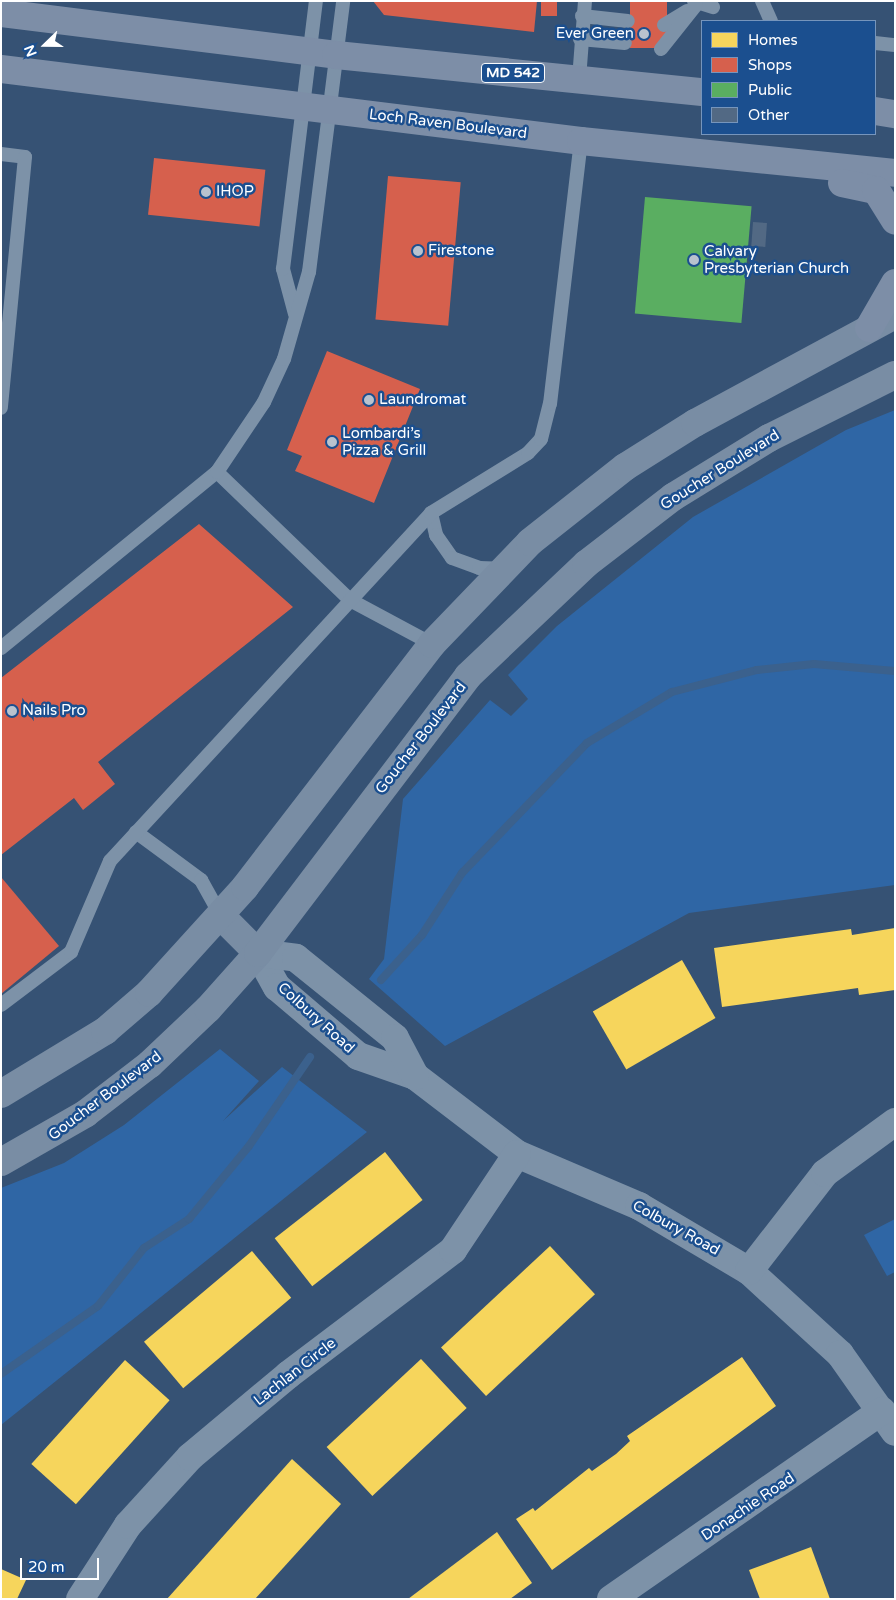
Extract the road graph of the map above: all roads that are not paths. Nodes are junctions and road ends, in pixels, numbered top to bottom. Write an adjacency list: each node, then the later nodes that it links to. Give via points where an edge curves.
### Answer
1 (316, 1): 17 (lane)
2 (343, 1): 18 (lane)
3 (585, 1): 8 (lane)
4 (762, 1): 9 (lane)
5 (695, 2): 6 (lane); 11 (lane); 16 (lane)
6 (713, 10)
7 (1, 13): 17 (main road, MD 542)
8 (582, 16): 10 (lane); 12 (lane)
9 (771, 20)
10 (628, 21)
11 (664, 25)
12 (580, 39): 13 (lane); 20 (lane)
13 (625, 43)
14 (876, 43): 15 (lane)
15 (895, 45)
16 (661, 49)
17 (309, 51): 18 (main road, MD 542); 22 (lane)
18 (336, 55): 20 (main road, MD 542); 23 (lane)
19 (1, 70): 22 (main road, Loch Raven Boulevard)
20 (579, 80): 21 (main road, MD 542)
21 (701, 92)
22 (302, 105): 23 (main road, Loch Raven Boulevard); 32 (lane, via 283,269)
23 (328, 108): 26 (main road, Loch Raven Boulevard); 32 (lane, via 309,272)
24 (876, 112): 25 (main road)
25 (895, 114)
26 (581, 141): 28 (main road, Loch Raven Boulevard); 38 (lane, via 546,427 528,453)
27 (1, 154): 36 (lane, via 25,157)
28 (709, 154): 29 (main road, Loch Raven Boulevard); 30 (main road, via 876,190)
29 (895, 173)
30 (895, 221)
31 (895, 283): 34 (main road)
32 (295, 314): 37 (lane, via 284,360 264,402)
33 (895, 315): 34 (main road)
34 (869, 328): 39 (main road, via 695,423 625,467 569,509)
35 (895, 375): 45 (main road, Goucher Boulevard, via 769,438 673,497 530,614 468,676)
36 (1, 408)
37 (217, 472): 40 (lane); 42 (lane)
38 (430, 513): 39 (lane, via 436,535 452,558 479,568); 40 (lane)
39 (502, 569): 41 (main road)
40 (350, 600): 41 (lane); 43 (lane)
41 (432, 644): 44 (main road)
42 (1, 648)
43 (136, 832): 44 (lane, via 201,880); 46 (lane, via 110,861 71,952)
44 (221, 916): 45 (main road); 48 (main road, via 149,994 105,1031)
45 (258, 952): 47 (street, Colbury Road, via 278,987 349,1049); 47 (street, Colbury Road, via 296,958 396,1038); 51 (main road, Goucher Boulevard, via 150,1064 53,1136)
46 (1, 1005)
47 (415, 1076): 50 (street, Colbury Road)
48 (1, 1094)
49 (895, 1122): 52 (street, via 825,1173)
50 (517, 1154): 52 (street, Colbury Road, via 639,1206); 54 (street, Lachlan Circle, via 453,1250 288,1375 190,1457 128,1525)
51 (1, 1162)
52 (749, 1271): 53 (street, Colbury Road, via 840,1354)
53 (888, 1422): 55 (street, Donachie Road)
54 (80, 1599)
55 (611, 1599)

